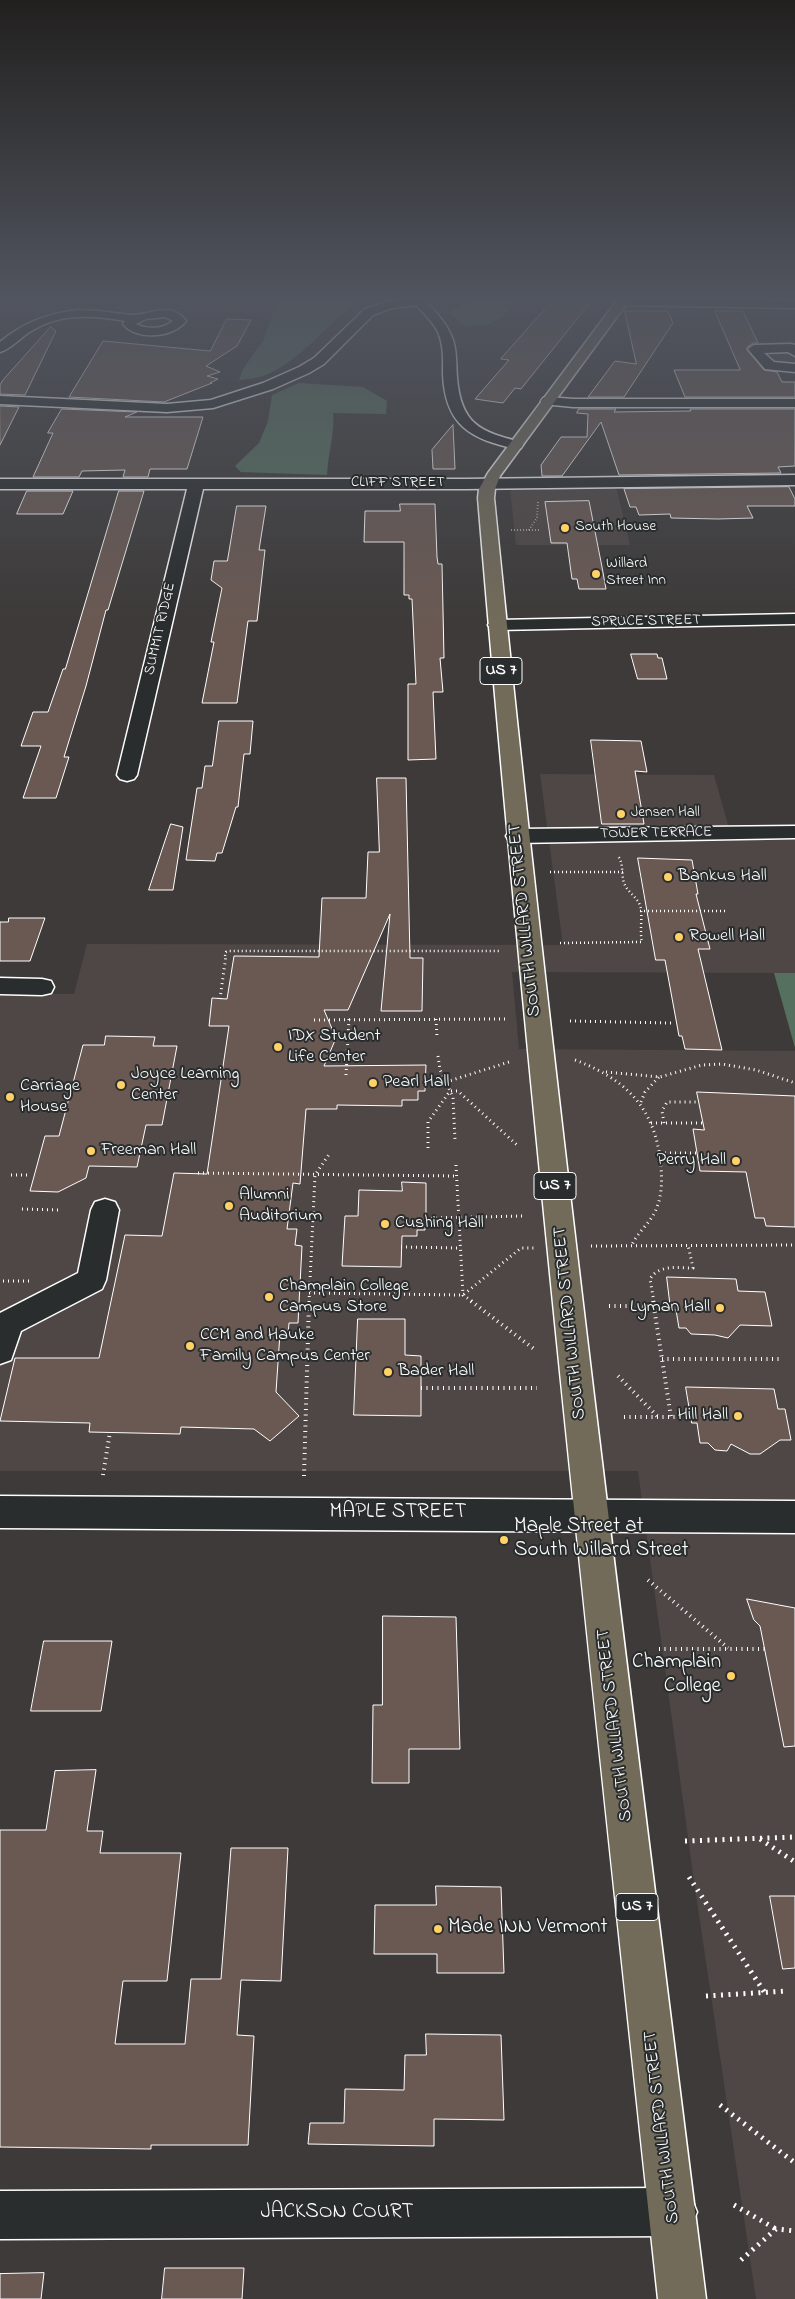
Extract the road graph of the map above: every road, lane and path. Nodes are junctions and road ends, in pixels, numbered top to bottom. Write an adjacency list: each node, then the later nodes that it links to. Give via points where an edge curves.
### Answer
1 (131, 406): 2 (street)
2 (182, 406)
3 (454, 406): 5 (street, via 477,433)
4 (544, 406): 5 (main road, SOUTH WILLARD STREET / US 7)
5 (516, 445): 9 (main road, SOUTH WILLARD STREET / US 7)
6 (795, 480): 9 (street, CLIFF STREET)
7 (0, 484): 8 (street, CLIFF STREET)
8 (196, 484): 9 (street, CLIFF STREET); 16 (street, SUMMIT RIDGE)
9 (489, 484): 15 (main road, SOUTH WILLARD STREET / US 7, via 486,498)
10 (538, 501): 12 (path, via 537,518)
11 (510, 530): 12 (path)
12 (529, 530): 13 (path)
13 (539, 530)
14 (795, 619): 15 (street, SPRUCE STREET)
15 (497, 625): 18 (main road, SOUTH WILLARD STREET / US 7)
16 (127, 775)
17 (795, 832): 18 (street, TOWER TERRACE)
18 (517, 836): 95 (main road, SOUTH WILLARD STREET / US 7)
19 (614, 850): 21 (path)
20 (550, 872): 21 (path)
21 (623, 872): 22 (path, via 624,884 639,903)
22 (640, 911): 23 (path); 24 (path, via 642,942)
23 (725, 911)
24 (560, 943)
25 (501, 951): 28 (path, via 228,951)
26 (0, 986): 27 (street)
27 (42, 987)
28 (220, 999)
29 (349, 1019): 30 (path); 32 (path); 40 (path)
30 (436, 1019): 31 (path); 35 (path)
31 (506, 1019)
32 (314, 1020)
33 (570, 1021): 34 (path)
34 (671, 1023)
35 (437, 1037)
36 (438, 1056): 42 (path)
37 (575, 1060): 39 (path)
38 (509, 1062): 42 (path)
39 (606, 1072): 41 (path); 45 (path)
40 (346, 1075)
41 (660, 1077): 43 (path, via 702,1065 722,1064 756,1070); 45 (path, via 645,1092)
42 (446, 1082): 44 (path)
43 (795, 1083)
44 (450, 1091): 50 (path); 51 (path, via 458,1091); 52 (path, via 428,1122)
45 (641, 1102): 47 (path)
46 (699, 1102): 48 (path, via 667,1102 662,1111)
47 (651, 1123): 48 (path); 54 (path)
48 (664, 1123): 49 (path)
49 (703, 1123)
50 (455, 1140)
51 (517, 1145)
52 (428, 1148)
53 (330, 1153): 60 (path)
54 (660, 1153): 55 (path); 68 (path, via 662,1177 657,1208)
55 (697, 1154)
56 (456, 1165): 61 (path)
57 (198, 1173): 60 (path)
58 (11, 1175): 59 (path)
59 (31, 1175)
60 (315, 1175): 61 (path); 75 (path)
61 (456, 1176): 66 (path)
62 (22, 1209): 63 (path)
63 (61, 1210)
64 (105, 1210): 81 (street, via 91,1280 8,1323)
65 (523, 1216): 66 (path)
66 (458, 1217): 67 (path); 73 (path)
67 (426, 1218)
68 (632, 1245): 69 (path); 72 (path)
69 (688, 1245): 70 (path); 78 (path, via 693,1268 659,1269 652,1274)
70 (795, 1245)
71 (401, 1246): 73 (path)
72 (586, 1246)
73 (459, 1248): 76 (path)
74 (525, 1248): 76 (path, via 520,1248)
75 (309, 1293): 76 (path); 93 (path)
76 (463, 1294): 80 (path)
77 (609, 1306): 78 (path)
78 (654, 1306): 79 (path); 83 (path)
79 (671, 1306)
80 (534, 1349)
81 (0, 1351)
82 (783, 1358): 83 (path)
83 (662, 1359): 89 (path)
84 (618, 1376): 88 (path)
85 (421, 1388): 86 (path)
86 (537, 1388)
87 (624, 1417): 88 (path)
88 (657, 1417): 89 (path)
89 (671, 1417): 90 (path)
90 (684, 1417)
91 (110, 1432): 92 (path)
92 (102, 1475)
93 (304, 1476)
94 (0, 1512): 95 (street, MAPLE STREET)
95 (592, 1515): 96 (street, MAPLE STREET); 112 (main road, SOUTH WILLARD STREET / US 7)
96 (795, 1517)
97 (648, 1580): 99 (path)
98 (659, 1648): 99 (path)
99 (728, 1648): 100 (path)
100 (765, 1649)
101 (795, 1837): 102 (path)
102 (760, 1838): 103 (path); 104 (path)
103 (685, 1841)
104 (795, 1862)
105 (689, 1877): 107 (path)
106 (787, 1991): 107 (path)
107 (765, 1993): 108 (path)
108 (706, 1996)
109 (720, 2105): 110 (path)
110 (795, 2163)
111 (734, 2205): 114 (path)
112 (673, 2212): 113 (street, JACKSON COURT); 117 (main road, SOUTH WILLARD STREET / US 7)
113 (0, 2215)
114 (776, 2230): 115 (path); 116 (path)
115 (795, 2231)
116 (741, 2260)
117 (682, 2299)

